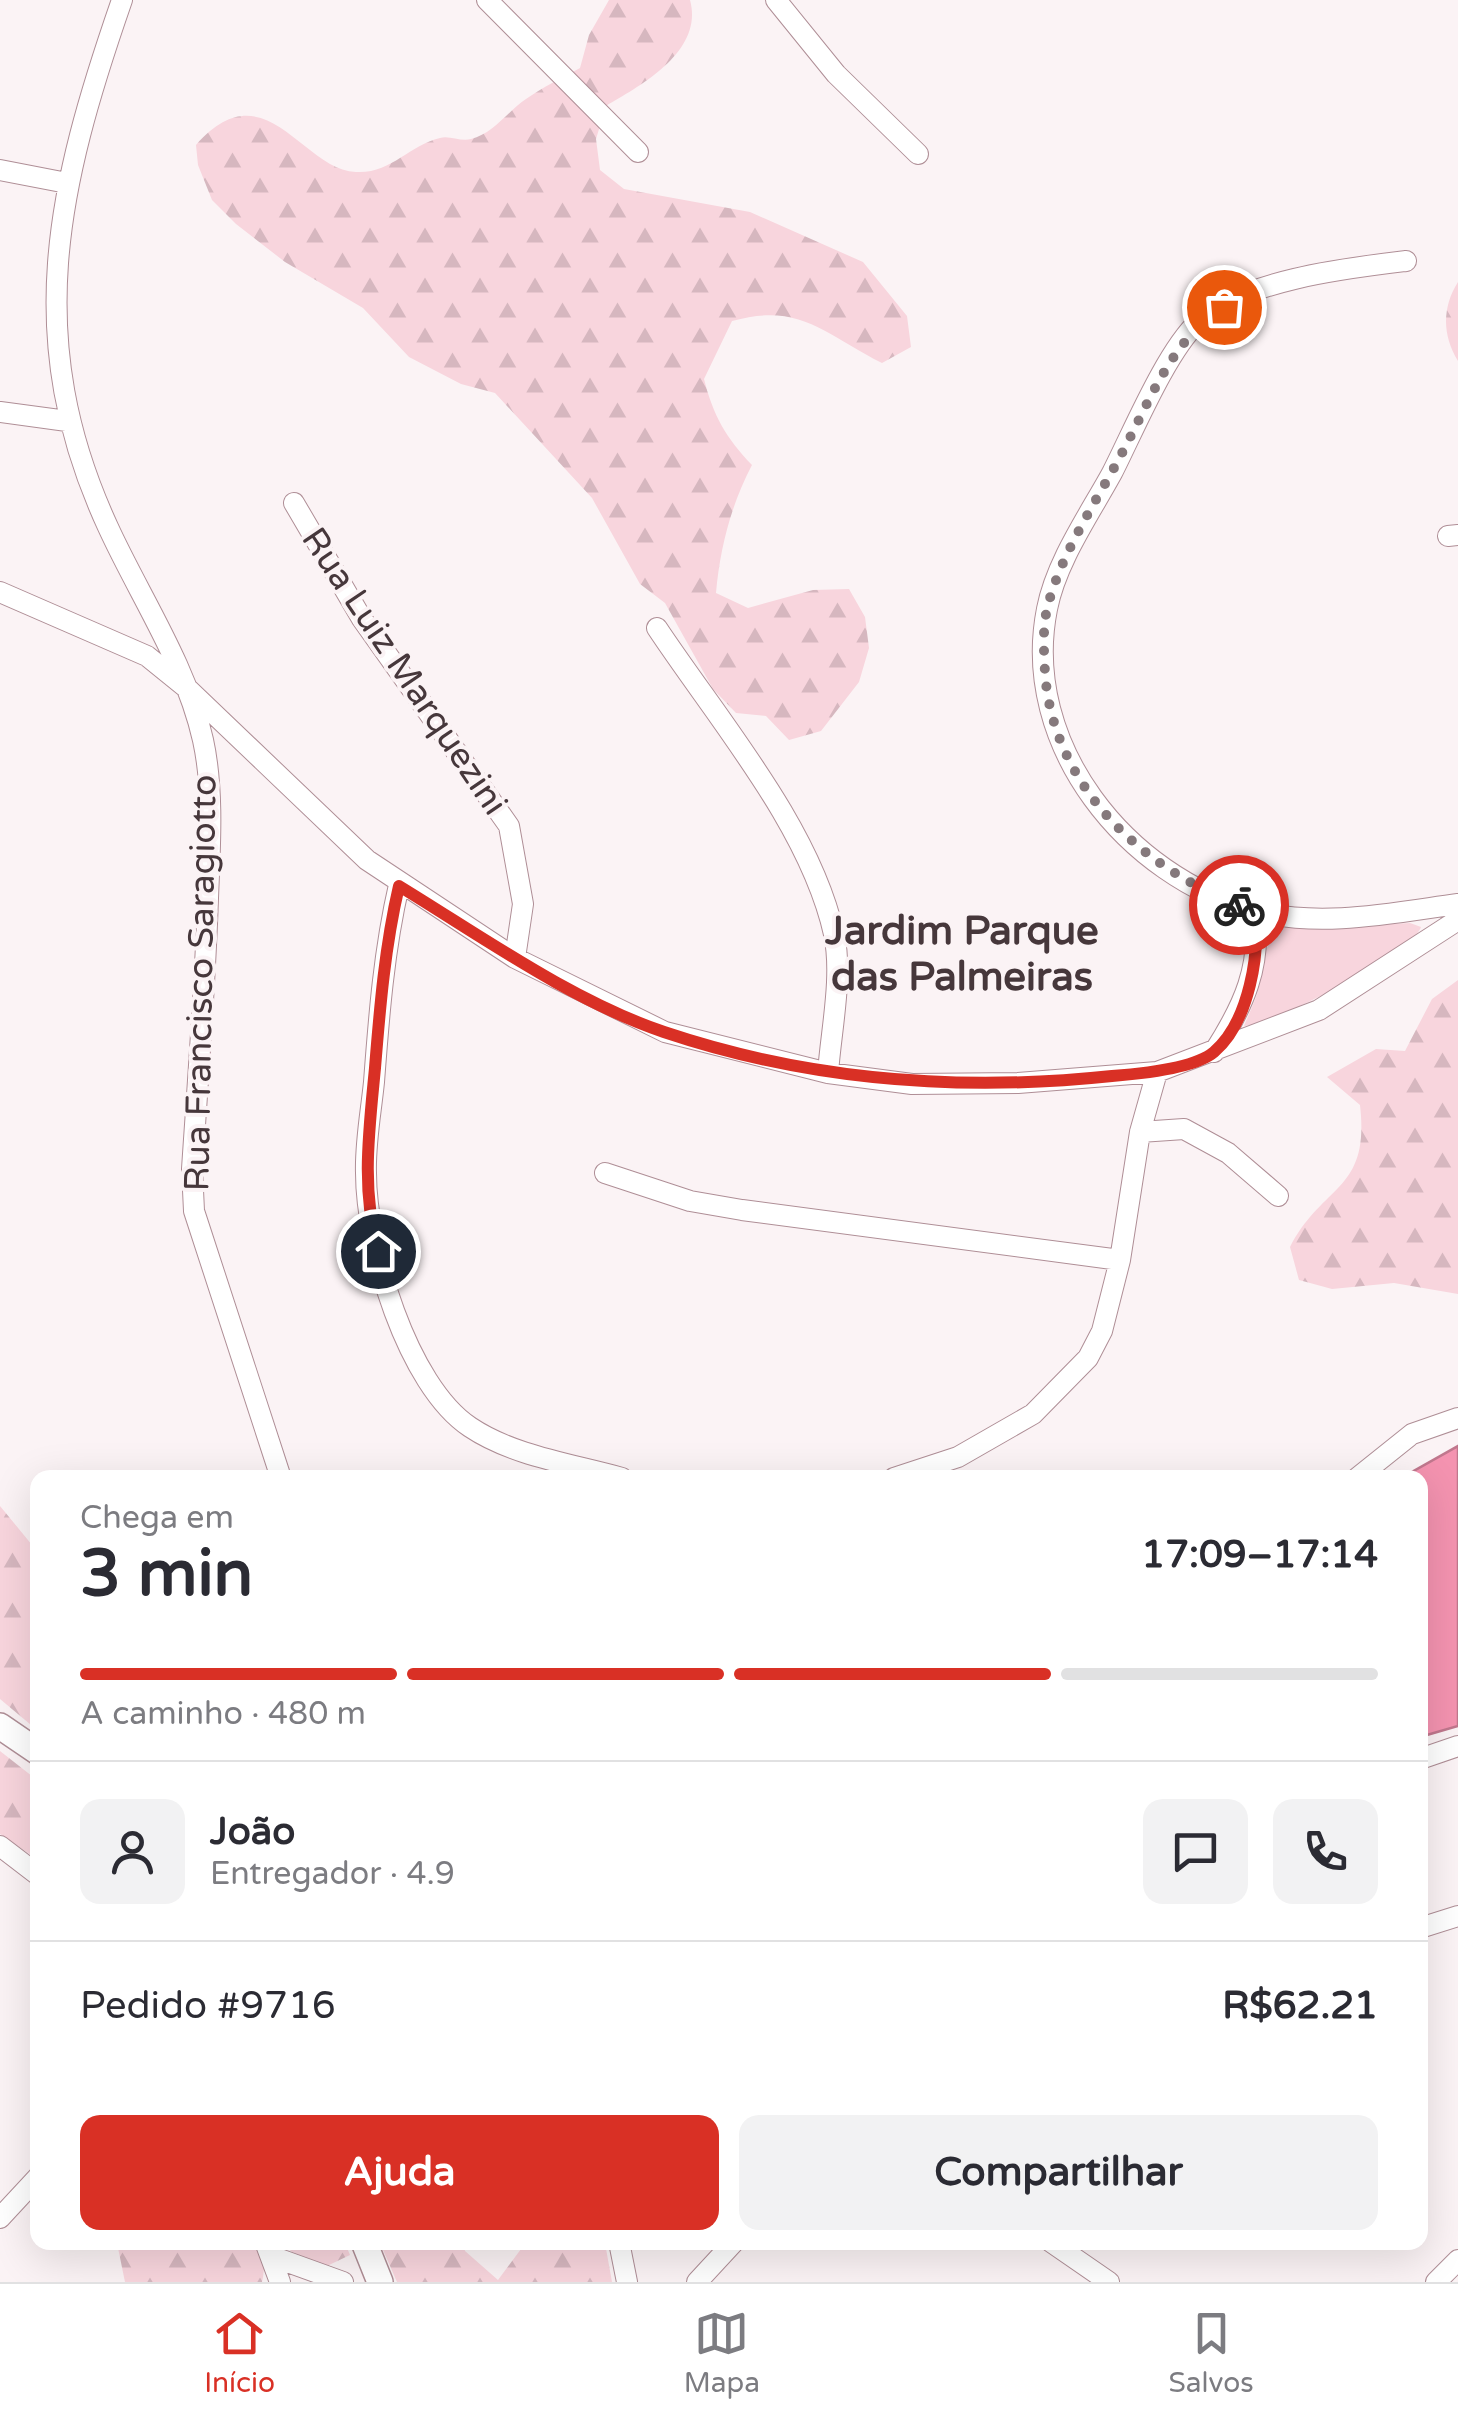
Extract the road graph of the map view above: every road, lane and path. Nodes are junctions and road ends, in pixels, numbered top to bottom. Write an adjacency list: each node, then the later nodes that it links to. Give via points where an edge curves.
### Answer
1 (122, 0): 7 (street)
2 (487, 0): 4 (street)
3 (776, 0): 5 (street, via 836,74)
4 (638, 152)
5 (918, 154)
6 (0, 170): 7 (street)
7 (67, 183): 10 (street, via 54,315)
8 (1406, 261): 17 (street, via 1280,283 1198,322 1129,439 1047,606 1047,699 1082,784 1114,826 1154,861)
9 (0, 412): 10 (street)
10 (67, 421): 14 (street, via 108,526)
11 (294, 503): 19 (street, Rua Luiz Marquezini, via 362,619 509,826 523,904)
12 (0, 592): 14 (street, via 146,656)
13 (657, 628): 22 (street, via 798,842 821,895 835,937)
14 (189, 690): 15 (street); 28 (street, Rua Francisco Saragiotto, via 204,742 210,856 194,1211)
15 (399, 886): 19 (street); 29 (street, via 386,944 366,1172 368,1215 399,1322 446,1407 470,1427)
16 (1458, 904): 17 (street, via 1330,918)
17 (1254, 910): 20 (street, via 1258,935 1249,988)
18 (1458, 920): 20 (street, via 1319,1010)
19 (516, 958): 22 (street, via 664,1032)
20 (1214, 1052): 21 (street)
21 (1156, 1072): 22 (street, via 930,1084); 23 (street)
22 (828, 1073)
23 (1140, 1132): 25 (street, via 1184,1130 1228,1153); 26 (street)
24 (605, 1173): 26 (street, via 742,1210)
25 (1278, 1196)
26 (1120, 1260): 30 (street, via 1102,1330 1064,1387 958,1457)
27 (1458, 1418): 31 (street, via 1412,1434)
28 (278, 1470)
29 (594, 1470)
30 (918, 1470)
31 (1367, 1470)
32 (0, 1726): 34 (main road)
33 (1458, 1746): 35 (street)
34 (30, 1747)
35 (1428, 1756)
36 (0, 1846): 37 (street)
37 (30, 1869)
38 (1458, 1916): 39 (street)
39 (1428, 1925)
40 (30, 2186): 41 (street)
41 (0, 2218)
42 (268, 2250): 49 (street)
43 (270, 2250): 50 (street)
44 (620, 2250): 51 (street)
45 (727, 2250): 52 (street)
46 (1062, 2250): 53 (street)
47 (1458, 2260): 54 (street)
48 (372, 2261): 50 (street)
49 (280, 2282)
50 (345, 2282)
51 (626, 2282)
52 (699, 2282)
53 (1109, 2282)
54 (1436, 2282)

